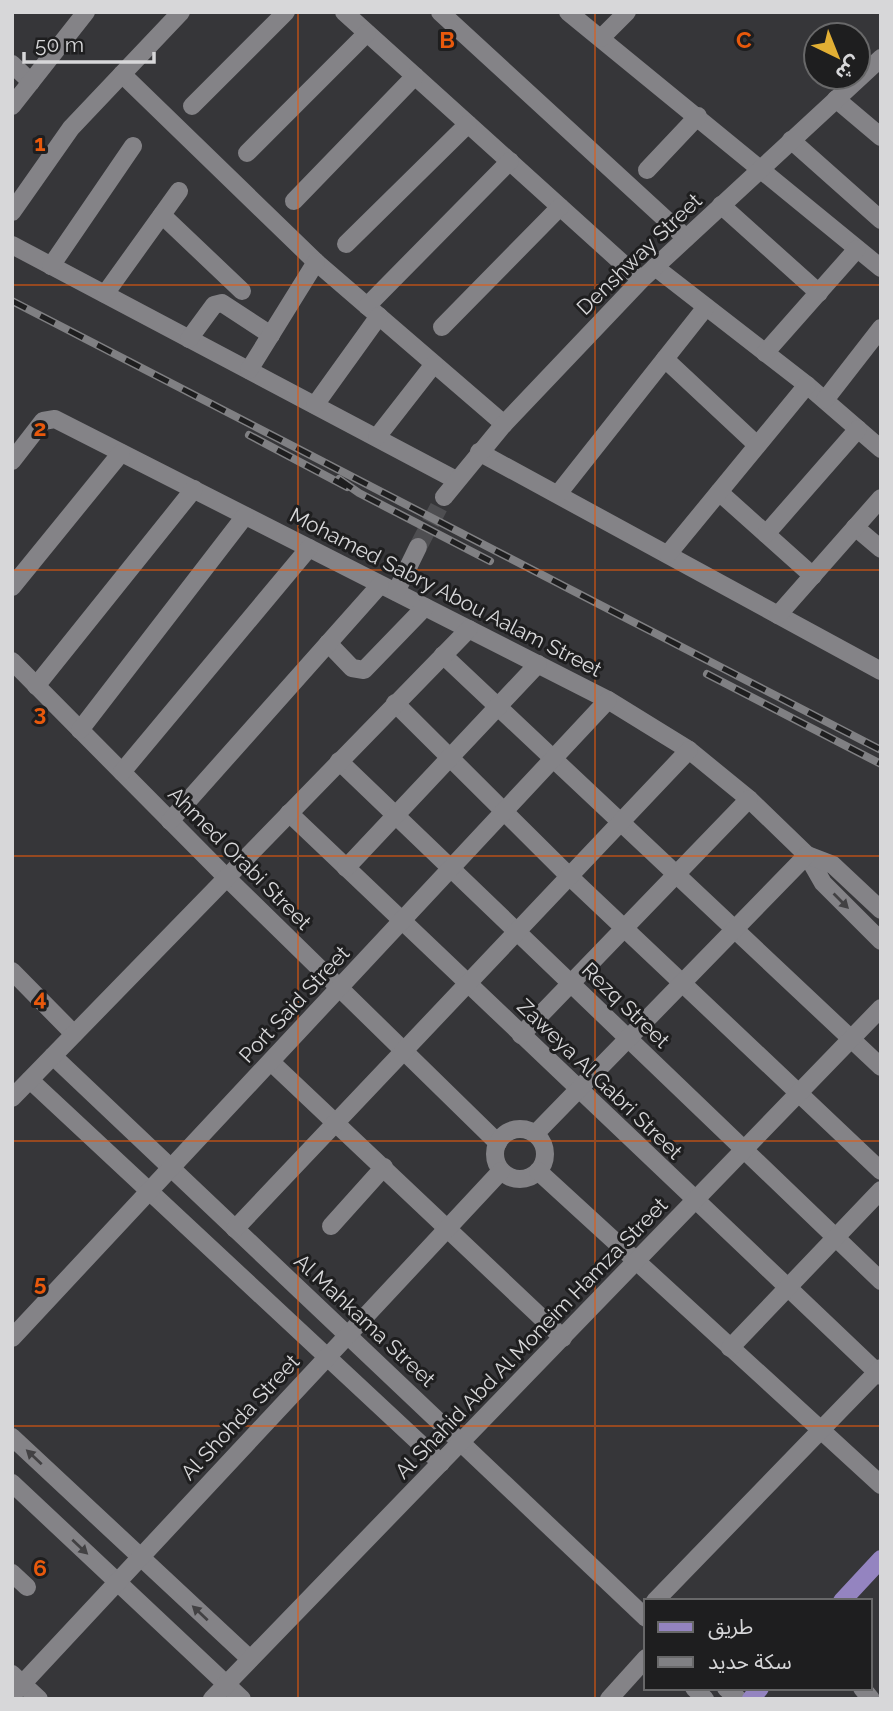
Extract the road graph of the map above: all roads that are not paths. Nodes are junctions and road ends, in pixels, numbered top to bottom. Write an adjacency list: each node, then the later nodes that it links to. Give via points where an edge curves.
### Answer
1 (86, 12): 14 (street)
2 (181, 12): 12 (street)
3 (286, 12): 17 (street)
4 (344, 12): 8 (street)
5 (440, 12): 34 (street)
6 (568, 12): 9 (street)
7 (627, 12): 9 (street)
8 (367, 33): 13 (street); 23 (street)
9 (601, 38): 18 (street)
10 (880, 61): 15 (street, Denshway Street)
11 (12, 64): 14 (street)
12 (122, 74): 31 (street, via 50,155); 38 (street)
13 (415, 76): 19 (street); 28 (street)
14 (31, 82): 16 (street)
15 (836, 99): 20 (street); 21 (street, Denshway Street)
16 (12, 106)
17 (192, 106)
18 (698, 116): 25 (street); 26 (street)
19 (468, 124): 24 (street); 35 (street)
20 (881, 137)
21 (791, 140): 25 (street, Denshway Street); 33 (street)
22 (133, 146): 39 (street)
23 (247, 153)
24 (510, 161): 30 (street); 47 (street)
25 (760, 169): 29 (street, Denshway Street); 37 (street)
26 (647, 170)
27 (178, 191): 32 (street)
28 (294, 201)
29 (721, 205): 34 (street, Denshway Street); 44 (street)
30 (560, 207): 42 (street); 48 (street)
31 (12, 212)
32 (162, 215): 43 (street); 45 (street)
33 (881, 220)
34 (686, 238): 40 (street, Denshway Street)
35 (346, 244)
36 (12, 245): 39 (street)
37 (857, 249): 41 (street); 44 (street)
38 (316, 262): 47 (street); 50 (street)
39 (51, 266): 45 (street)
40 (655, 267): 42 (street, Denshway Street); 46 (street)
41 (881, 268)
42 (641, 279): 59 (street, Denshway Street)
43 (242, 291)
44 (819, 293): 52 (street)
45 (105, 294): 51 (street)
46 (706, 307): 52 (street); 53 (street)
47 (373, 311): 54 (street); 58 (street)
48 (442, 327)
49 (881, 328): 57 (street)
50 (271, 335): 51 (street, via 222,303 214,305); 55 (street)
51 (189, 339): 55 (street)
52 (765, 353): 56 (street)
53 (665, 359): 62 (street); 70 (street)
54 (434, 364): 59 (street); 61 (street)
55 (249, 370): 58 (street)
56 (807, 385): 57 (street); 62 (street)
57 (825, 400): 60 (street)
58 (315, 405): 61 (street)
59 (504, 424): 64 (street, Denshway Street)
60 (858, 429): 63 (street); 75 (street)
61 (377, 438): 67 (street)
62 (757, 445): 69 (street)
63 (880, 447)
64 (479, 452): 67 (street, Denshway Street); 70 (street)
65 (121, 453): 66 (street, Mohamed Sabry Abou Aalam Street, via 55,419 43,421); 68 (street, Mohamed Sabry Abou Aalam Street); 81 (street)
66 (12, 461)
67 (456, 480): 71 (street, Denshway Street)
68 (194, 489): 73 (street, Mohamed Sabry Abou Aalam Street); 91 (street)
69 (719, 492): 75 (street); 79 (street)
70 (558, 494): 79 (street)
71 (444, 497)
72 (881, 498): 74 (street)
73 (245, 516): 77 (street, Mohamed Sabry Abou Aalam Street); 95 (street)
74 (855, 527): 78 (street); 80 (street)
75 (766, 534): 80 (street)
76 (418, 547): 82 (street)
77 (309, 548): 82 (street, Mohamed Sabry Abou Aalam Street); 100 (street)
78 (881, 549)
79 (668, 554): 84 (street)
80 (813, 576): 84 (street)
81 (12, 587)
82 (388, 589): 83 (street, Mohamed Sabry Abou Aalam Street); 86 (street)
83 (425, 607): 85 (street, Mohamed Sabry Abou Aalam Street); 86 (street, via 364,670 352,668)
84 (778, 615): 89 (street)
85 (469, 629): 87 (street); 90 (street, Mohamed Sabry Abou Aalam Street)
86 (328, 643): 105 (street)
87 (443, 654): 93 (street); 94 (street)
88 (12, 661): 91 (street, Ahmed Orabi Street)
89 (877, 663)
90 (538, 664): 92 (street, Mohamed Sabry Abou Aalam Street); 94 (street)
91 (36, 686): 95 (street, Ahmed Orabi Street)
92 (608, 700): 96 (street, Mohamed Sabry Abou Aalam Street); 98 (street, Port Said Street)
93 (396, 703): 97 (street); 99 (street)
94 (498, 706): 97 (street); 98 (street)
95 (80, 730): 100 (street, Ahmed Orabi Street)
96 (689, 750): 101 (street, Mohamed Sabry Abou Aalam Street); 106 (street)
97 (450, 757): 102 (street); 104 (street)
98 (553, 759): 102 (street, Port Said Street); 106 (street)
99 (339, 761): 103 (street); 104 (street, Rezq Street)
100 (122, 772): 105 (street, Ahmed Orabi Street)
101 (749, 799): 107 (street, Mohamed Sabry Abou Aalam Street); 111 (street)
102 (504, 811): 109 (street, Port Said Street); 110 (street)
103 (289, 813): 108 (street, Zaweya Al Gabri Street); 112 (street)
104 (396, 815): 108 (street); 109 (street, Rezq Street)
105 (170, 821): 112 (street, Ahmed Orabi Street)
106 (619, 823): 110 (street); 111 (street)
107 (807, 855): 113 (street, Mohamed Sabry Abou Aalam Street, via 833,865); 117 (street); 118 (street, Mohamed Sabry Abou Aalam Street, one-way to 118, via 823,883)
108 (346, 868): 114 (street, Zaweya Al Gabri Street)
109 (451, 868): 114 (street, Port Said Street); 116 (street, Rezq Street)
110 (569, 876): 115 (street); 116 (street)
111 (675, 876): 115 (street); 117 (street)
112 (226, 877): 123 (street, Ahmed Orabi Street); 125 (street)
113 (881, 910)
114 (402, 921): 120 (street, Zaweya Al Gabri Street); 123 (street, Port Said Street)
115 (624, 929): 121 (street); 122 (street)
116 (517, 931): 120 (street); 121 (street, Rezq Street)
117 (735, 931): 122 (street); 128 (street)
118 (881, 941)
119 (12, 971): 125 (street)
120 (467, 984): 126 (street, Zaweya Al Gabri Street); 129 (street)
121 (571, 984): 126 (street); 127 (street, Rezq Street)
122 (683, 985): 127 (street); 135 (street)
123 (340, 988): 129 (street, Ahmed Orabi Street); 131 (street, Port Said Street)
124 (881, 1008): 128 (street, Al Shahid Abd Al Moneim Hamza Street)
125 (74, 1034): 130 (street)
126 (521, 1035): 134 (street, Zaweya Al Gabri Street)
127 (629, 1039): 134 (street); 140 (street, Rezq Street)
128 (851, 1039): 132 (street); 135 (street, Al Shahid Abd Al Moneim Hamza Street)
129 (404, 1051): 137 (street); 139 (street, Ahmed Orabi Street)
130 (52, 1056): 133 (street); 142 (street, Al Mahkama Street)
131 (271, 1062): 137 (street); 142 (street, Port Said Street)
132 (881, 1067)
133 (30, 1080): 136 (street); 147 (street)
134 (579, 1090): 138 (street); 148 (street, Zaweya Al Gabri Street)
135 (799, 1094): 140 (street, Al Shahid Abd Al Moneim Hamza Street); 145 (street)
136 (12, 1098)
137 (336, 1122): 141 (street); 151 (street)
138 (535, 1134): 139 (street, via 514,1130); 144 (street, via 544,1148)
139 (498, 1143): 143 (street, via 495,1157)
140 (745, 1151): 148 (street, Al Shahid Abd Al Moneim Hamza Street); 152 (street, Rezq Street)
141 (384, 1167): 149 (street); 150 (street)
142 (172, 1169): 147 (street, Port Said Street); 151 (street, Al Mahkama Street)
143 (501, 1171): 144 (street, via 523,1179); 150 (street, Al Shohda Street)
144 (538, 1171): 153 (street)
145 (881, 1171)
146 (881, 1190): 152 (street)
147 (150, 1193): 157 (street, Port Said Street); 160 (street)
148 (696, 1202): 153 (street, Al Shahid Abd Al Moneim Hamza Street); 155 (street, Zaweya Al Gabri Street)
149 (331, 1226)
150 (449, 1227): 156 (street, Al Shohda Street); 158 (street)
151 (235, 1229): 156 (street, Al Mahkama Street)
152 (835, 1238): 154 (street, Rezq Street); 155 (street)
153 (637, 1262): 158 (street, Al Shahid Abd Al Moneim Hamza Street); 159 (street)
154 (881, 1281)
155 (786, 1289): 159 (street); 161 (street, Zaweya Al Gabri Street)
156 (348, 1335): 160 (street, Al Shohda Street); 164 (street, Al Mahkama Street)
157 (12, 1338)
158 (563, 1338): 164 (street, Al Shahid Abd Al Moneim Hamza Street)
159 (730, 1348): 162 (street)
160 (327, 1357): 165 (street); 168 (street, Al Shohda Street)
161 (879, 1372): 162 (street)
162 (821, 1430): 167 (street); 173 (street)
163 (12, 1437): 168 (street, one-way to 163)
164 (461, 1442): 165 (street, Al Shahid Abd Al Moneim Hamza Street); 175 (street, Al Mahkama Street)
165 (440, 1463): 176 (street, Al Shahid Abd Al Moneim Hamza Street)
166 (12, 1483): 171 (street, one-way to 171)
167 (881, 1485)
168 (140, 1558): 171 (street, Al Shohda Street); 176 (street, one-way to 168)
169 (881, 1559): 174 (main road)
170 (12, 1573): 172 (street)
171 (117, 1582): 178 (street, Al Shohda Street); 179 (street)
172 (27, 1587)
173 (657, 1599)
174 (844, 1599)
175 (644, 1613)
176 (250, 1659): 179 (street, Al Shahid Abd Al Moneim Hamza Street)
177 (644, 1660): 183 (street)
178 (16, 1684): 180 (street)
179 (226, 1684): 181 (street, Al Shahid Abd Al Moneim Hamza Street); 182 (street)
180 (38, 1699)
181 (212, 1699)
182 (242, 1699)
183 (609, 1699)

